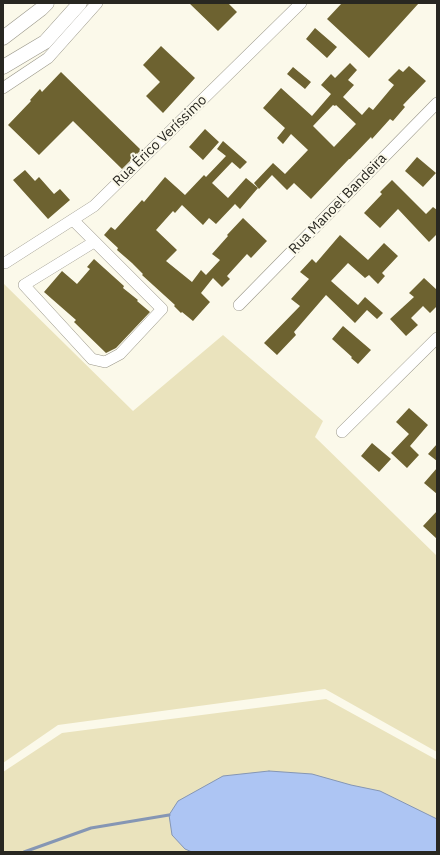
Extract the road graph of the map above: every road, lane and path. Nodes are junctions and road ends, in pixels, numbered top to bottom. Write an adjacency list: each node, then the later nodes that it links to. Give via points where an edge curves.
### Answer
1 (47, 3): 4 (street)
2 (301, 3): 8 (street, Rua Érico Veríssimo, via 94,206)
3 (89, 4): 5 (street, via 44,42); 6 (street, via 48,58)
4 (3, 38)
5 (3, 67)
6 (3, 88)
7 (437, 103): 11 (street, Rua Manoel Bandeira)
8 (73, 220): 9 (street); 10 (street, Rua Érico Veríssimo)
9 (94, 242): 9 (street, via 162,310 120,354 105,362 92,359 24,285)
10 (5, 263)
11 (239, 305)
12 (437, 338): 13 (street)
13 (342, 432)

